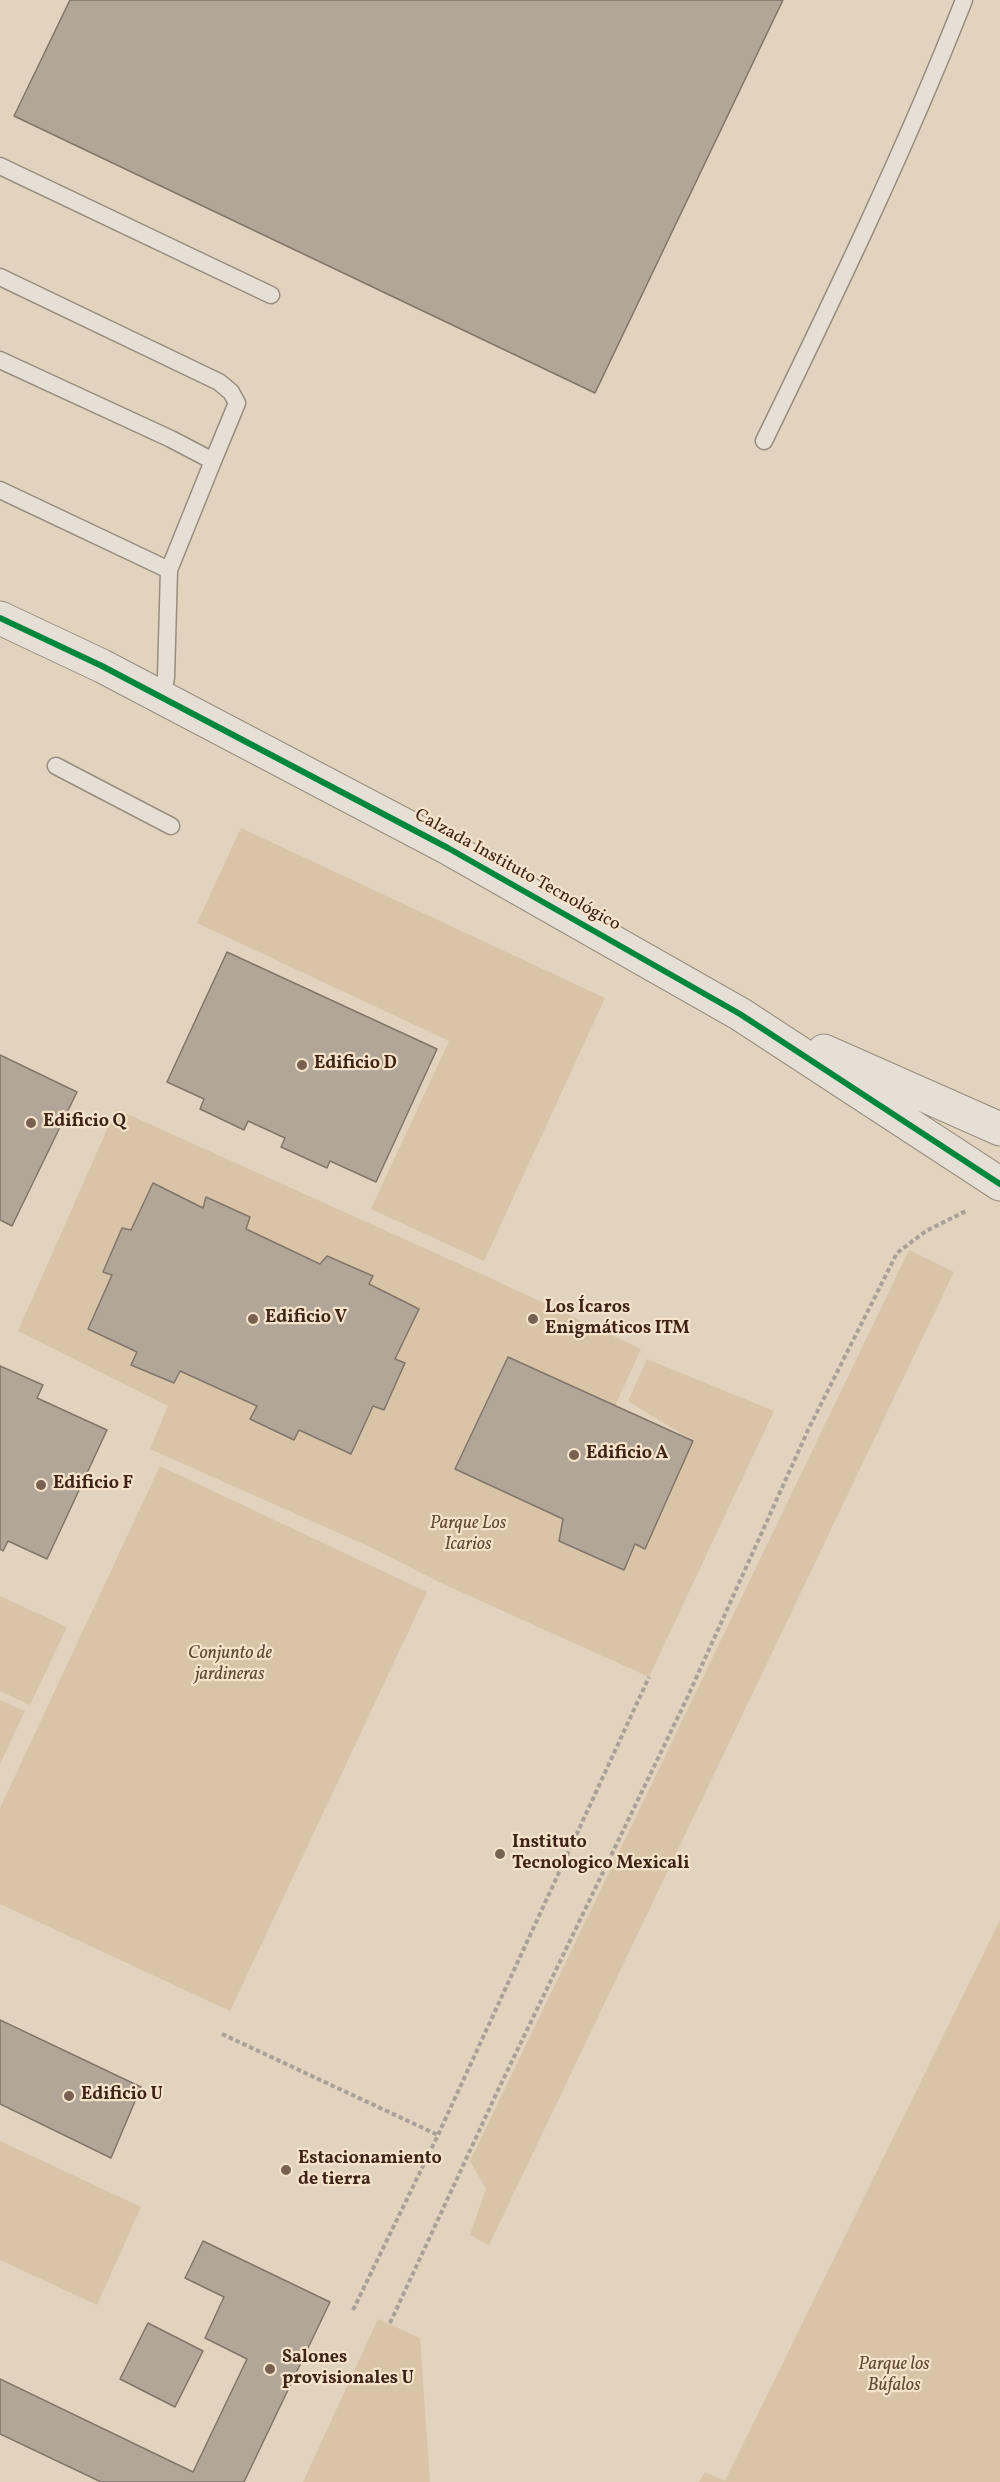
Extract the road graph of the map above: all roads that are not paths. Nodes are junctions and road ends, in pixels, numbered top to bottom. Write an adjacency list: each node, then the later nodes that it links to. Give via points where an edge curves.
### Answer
1 (964, 0): 6 (lane, via 934,78)
2 (0, 166): 4 (lane)
3 (0, 277): 7 (lane, via 219,382 231,392 237,403)
4 (271, 295)
5 (0, 360): 7 (lane)
6 (764, 441)
7 (213, 461): 9 (lane)
8 (0, 490): 9 (lane)
9 (169, 570): 11 (lane)
10 (0, 618): 11 (street, Calzada Instituto Tecnológico)
11 (163, 697): 14 (street, Calzada Instituto Tecnológico, via 448,848)
12 (56, 766): 13 (lane)
13 (171, 826)
14 (740, 1014): 15 (street, Calzada Instituto Tecnológico); 16 (street, Calzada Instituto Tecnológico)
15 (1000, 1129)
16 (1000, 1184)

